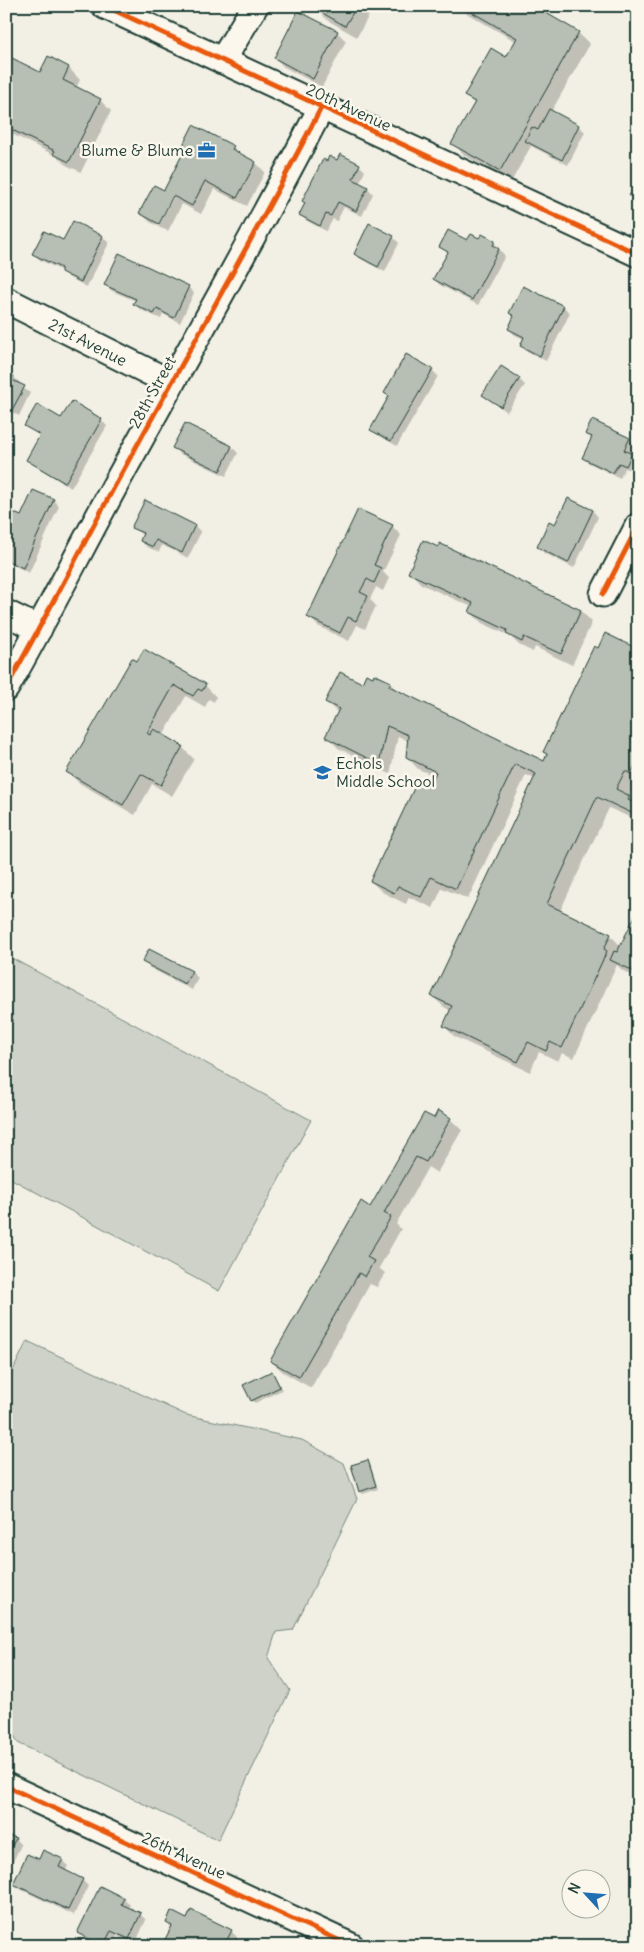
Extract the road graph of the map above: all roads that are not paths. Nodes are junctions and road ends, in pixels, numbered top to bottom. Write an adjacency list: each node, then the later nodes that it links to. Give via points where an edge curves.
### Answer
1 (105, 6): 3 (street, 20th Avenue)
2 (255, 6): 3 (street)
3 (222, 61): 4 (street, 20th Avenue)
4 (321, 108): 5 (street, 20th Avenue); 7 (street, 28th Street)
5 (638, 254)
6 (6, 300): 7 (street, 21st Avenue)
7 (171, 383): 11 (street, 28th Street)
8 (638, 526): 9 (street)
9 (603, 594)
10 (6, 613): 11 (street)
11 (39, 630): 12 (street, 28th Street)
12 (6, 688)
13 (6, 1786): 14 (street, 26th Avenue)
14 (351, 1946)

